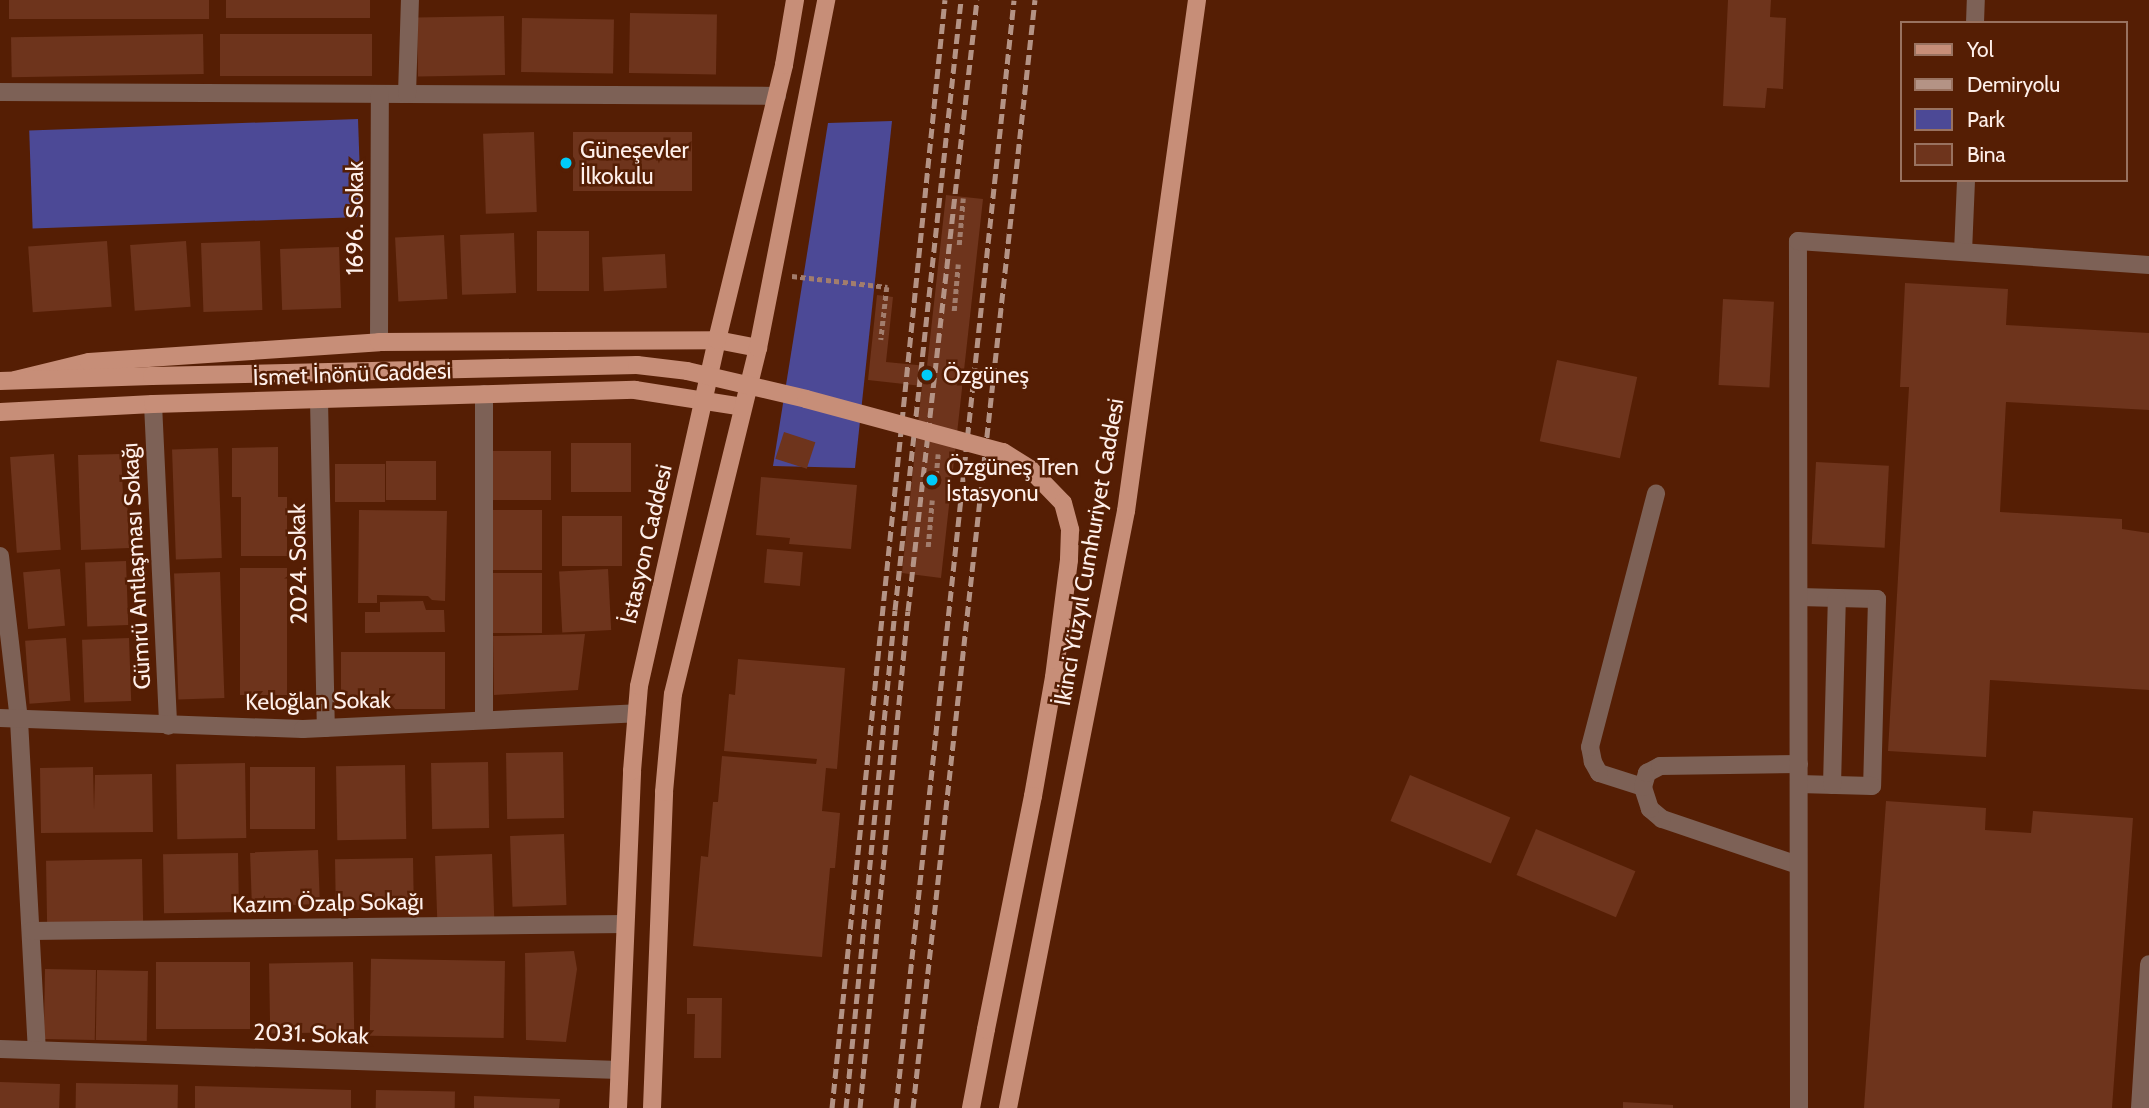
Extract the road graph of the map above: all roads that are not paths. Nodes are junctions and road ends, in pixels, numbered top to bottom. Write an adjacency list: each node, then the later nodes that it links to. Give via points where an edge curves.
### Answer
1 (410, 0): 9 (street)
2 (796, 0): 10 (main road, İstasyon Caddesi)
3 (826, 0): 16 (main road)
4 (1197, 0): 48 (main road, İkinci Yüzyıl Cumhuriyet Caddesi, via 1126,511)
5 (1976, 0): 6 (street)
6 (1975, 21)
7 (0, 92): 8 (street)
8 (380, 94): 9 (street); 15 (street, 1696. Sokak)
9 (407, 94): 10 (street)
10 (777, 96): 14 (main road, İstasyon Caddesi)
11 (1966, 182): 12 (street)
12 (1963, 252): 13 (street); 26 (street, via 1798,241)
13 (2149, 265)
14 (717, 340): 15 (main road, İsmet İnönü Caddesi); 16 (main road, İsmet İnönü Caddesi); 19 (main road, İstasyon Caddesi)
15 (379, 342): 17 (main road, İsmet İnönü Caddesi, via 89,362)
16 (758, 348): 22 (main road)
17 (8, 380): 47 (main road, İsmet İnönü Caddesi, bridge, via 637,365 687,371 806,399 1003,452 1030,468 1063,503 1070,530 1069,560 1035,783)
18 (484, 394): 19 (main road, İsmet İnönü Caddesi, via 635,390); 20 (main road, İsmet İnönü Caddesi); 31 (street)
19 (704, 398): 22 (main road, İsmet İnönü Caddesi); 28 (main road, İstasyon Caddesi, via 639,686)
20 (319, 400): 21 (main road, İsmet İnönü Caddesi); 33 (street, 2024. Sokak)
21 (153, 404): 23 (main road, İsmet İnönü Caddesi); 32 (street, Gümrü Antlaşması Sokağı)
22 (743, 407): 46 (main road, via 673,694 664,792)
23 (0, 412)
24 (1656, 494): 37 (street, via 1590,747 1599,773)
25 (0, 556): 30 (street)
26 (1799, 597): 27 (street); 34 (street)
27 (1837, 598): 36 (street); 36 (street, via 1877,599 1872,786)
28 (637, 713): 31 (street, Keloğlan Sokak); 39 (main road, İstasyon Caddesi)
29 (0, 718): 30 (street, Keloğlan Sokak)
30 (19, 720): 32 (street, Keloğlan Sokak); 40 (street)
31 (484, 720): 33 (street, Keloğlan Sokak)
32 (169, 726): 33 (street, Keloğlan Sokak)
33 (326, 728)
34 (1799, 764): 35 (street); 37 (street, via 1660,766 1647,773)
35 (1799, 784): 36 (street); 38 (street)
36 (1832, 785)
37 (1643, 787): 38 (street, via 1646,802 1662,820)
38 (1798, 866): 49 (street)
39 (625, 924): 40 (street, Kazım Özalp Sokağı); 44 (main road, İstasyon Caddesi)
40 (31, 931): 42 (street)
41 (2149, 964): 50 (street)
42 (37, 1048): 43 (street, 2031. Sokak); 44 (street, 2031. Sokak)
43 (0, 1049)
44 (619, 1070): 45 (main road, İstasyon Caddesi)
45 (618, 1108)
46 (652, 1108)
47 (971, 1108)
48 (1008, 1108)
49 (1799, 1108)
50 (2140, 1108)

